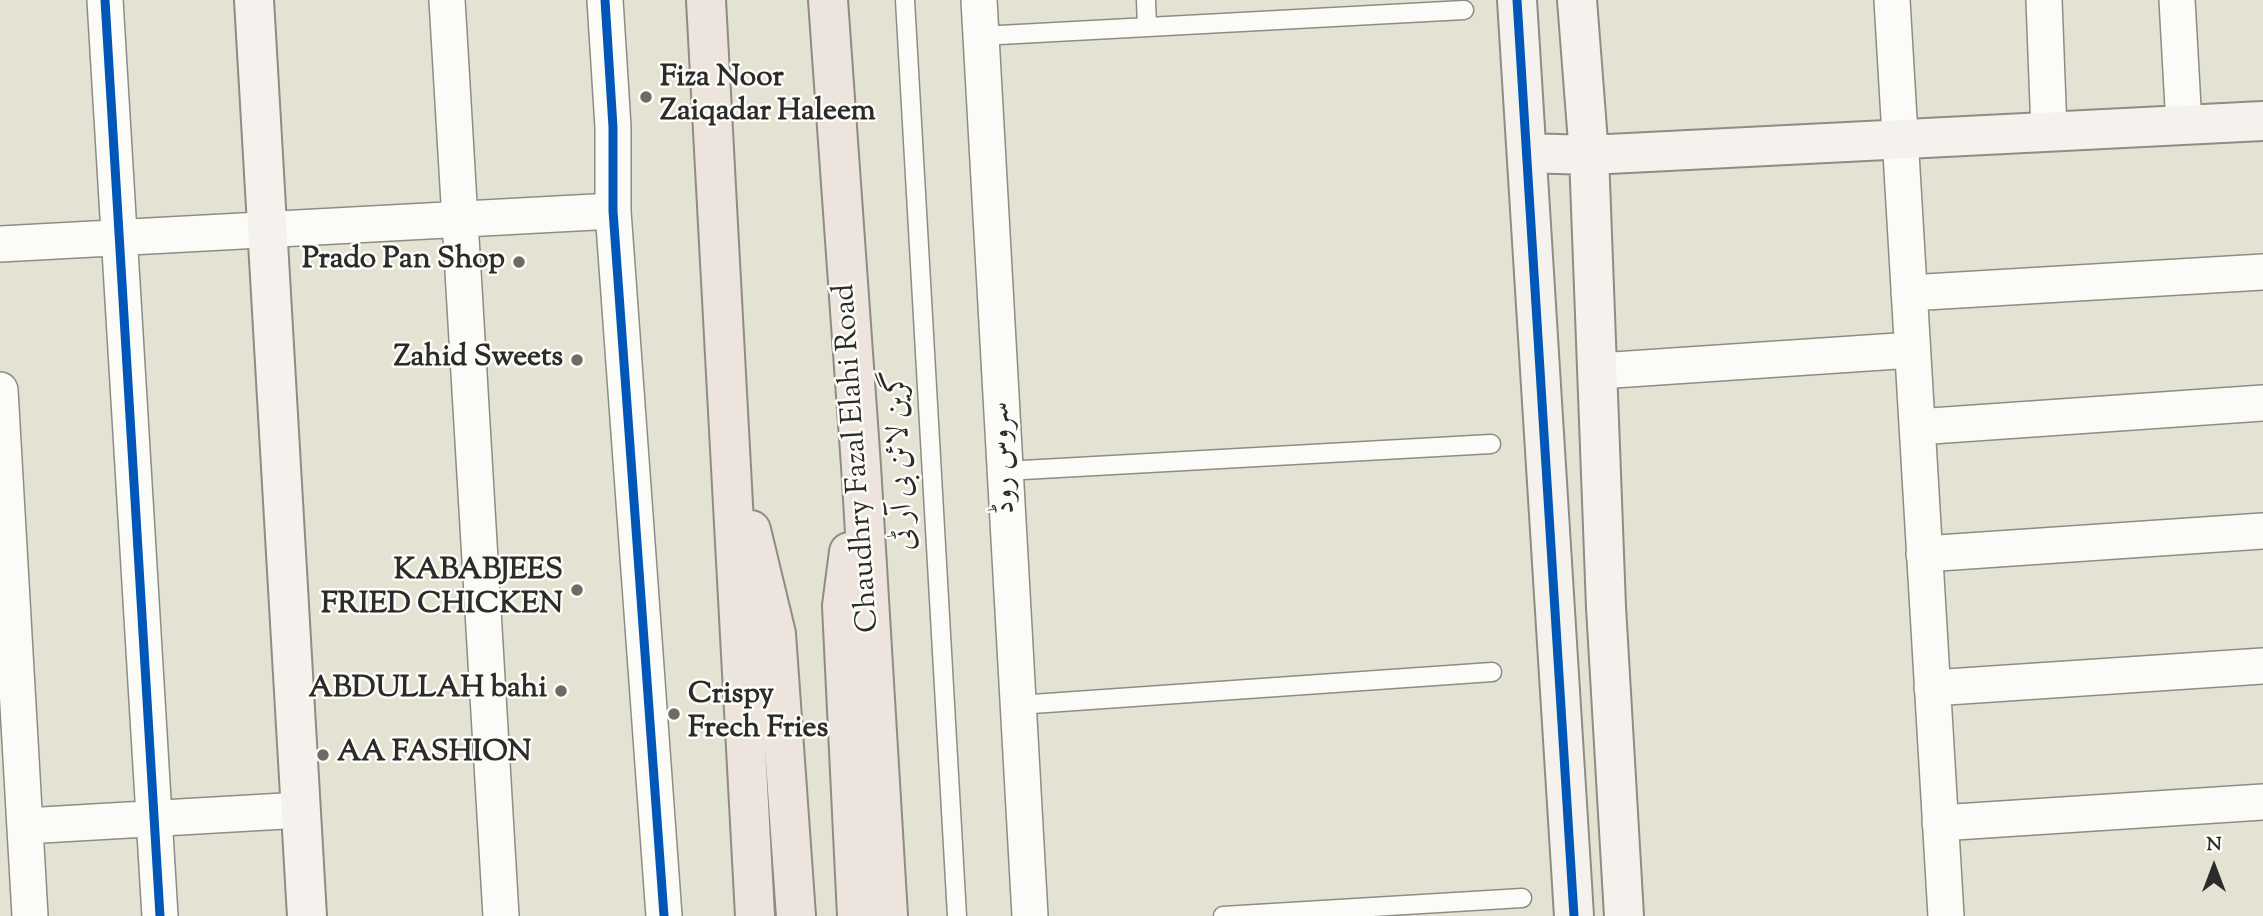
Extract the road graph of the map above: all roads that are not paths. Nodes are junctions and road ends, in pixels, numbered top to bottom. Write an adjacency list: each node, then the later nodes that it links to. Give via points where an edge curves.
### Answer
1 (105, 0): 28 (street)
2 (254, 0): 27 (street)
3 (447, 0): 26 (street)
4 (605, 0): 25 (street)
5 (706, 0): 37 (main road)
6 (828, 0): 39 (main road, Chaudhry Fazal Elahi Road)
7 (905, 0): 64 (lane, گرین لائن بی آر ٹی)
8 (979, 0): 18 (street, سروس روڈ)
9 (1146, 0): 17 (lane)
10 (1517, 0): 23 (street)
11 (1577, 0): 24 (street)
12 (1892, 0): 22 (street)
13 (2044, 0): 21 (street)
14 (2177, 0): 20 (street)
15 (1332, 8): 16 (lane); 17 (lane)
16 (1464, 10)
17 (1147, 27): 18 (lane)
18 (981, 36): 40 (street, سروس روڈ)
19 (2263, 121): 20 (street)
20 (2184, 125): 21 (street)
21 (2049, 132): 22 (street)
22 (1900, 139): 24 (street); 31 (street)
23 (1527, 153): 24 (street); 67 (street)
24 (1589, 155): 33 (street)
25 (613, 211): 26 (street); 59 (street)
26 (460, 218): 27 (street); 58 (street)
27 (267, 229): 28 (street); 50 (street)
28 (120, 237): 29 (street); 51 (street)
29 (0, 244)
30 (2263, 272): 31 (street)
31 (1909, 293): 32 (street)
32 (1912, 349): 33 (street); 36 (street)
33 (1599, 371): 68 (street, via 1606,607)
34 (0, 390): 42 (street)
35 (2263, 403): 36 (street)
36 (1917, 427): 43 (street)
37 (727, 428): 60 (main road); 61 (main road, via 776,634)
38 (1491, 444): 40 (lane)
39 (861, 466): 62 (main road, via 842,606); 63 (main road, Chaudhry Fazal Elahi Road)
40 (1005, 471): 47 (street, سروس روڈ)
41 (2263, 531): 43 (street)
42 (5, 551): 48 (street)
43 (1924, 554): 46 (street)
44 (2263, 667): 46 (street)
45 (1492, 672): 47 (lane)
46 (1932, 688): 52 (street)
47 (1018, 705): 65 (street, سروس روڈ)
48 (9, 708): 53 (street)
49 (2263, 802): 52 (street)
50 (301, 810): 51 (street); 57 (street)
51 (155, 818): 53 (street); 56 (street)
52 (1940, 823): 69 (street)
53 (25, 826): 55 (street)
54 (1522, 898): 66 (lane)
55 (30, 916)
56 (160, 916)
57 (307, 916)
58 (501, 916)
59 (664, 916)
60 (755, 916)
61 (796, 916)
62 (857, 916)
63 (888, 916)
64 (957, 916)
65 (1030, 916)
66 (1223, 916)
67 (1574, 916)
68 (1624, 916)
69 (1946, 916)

